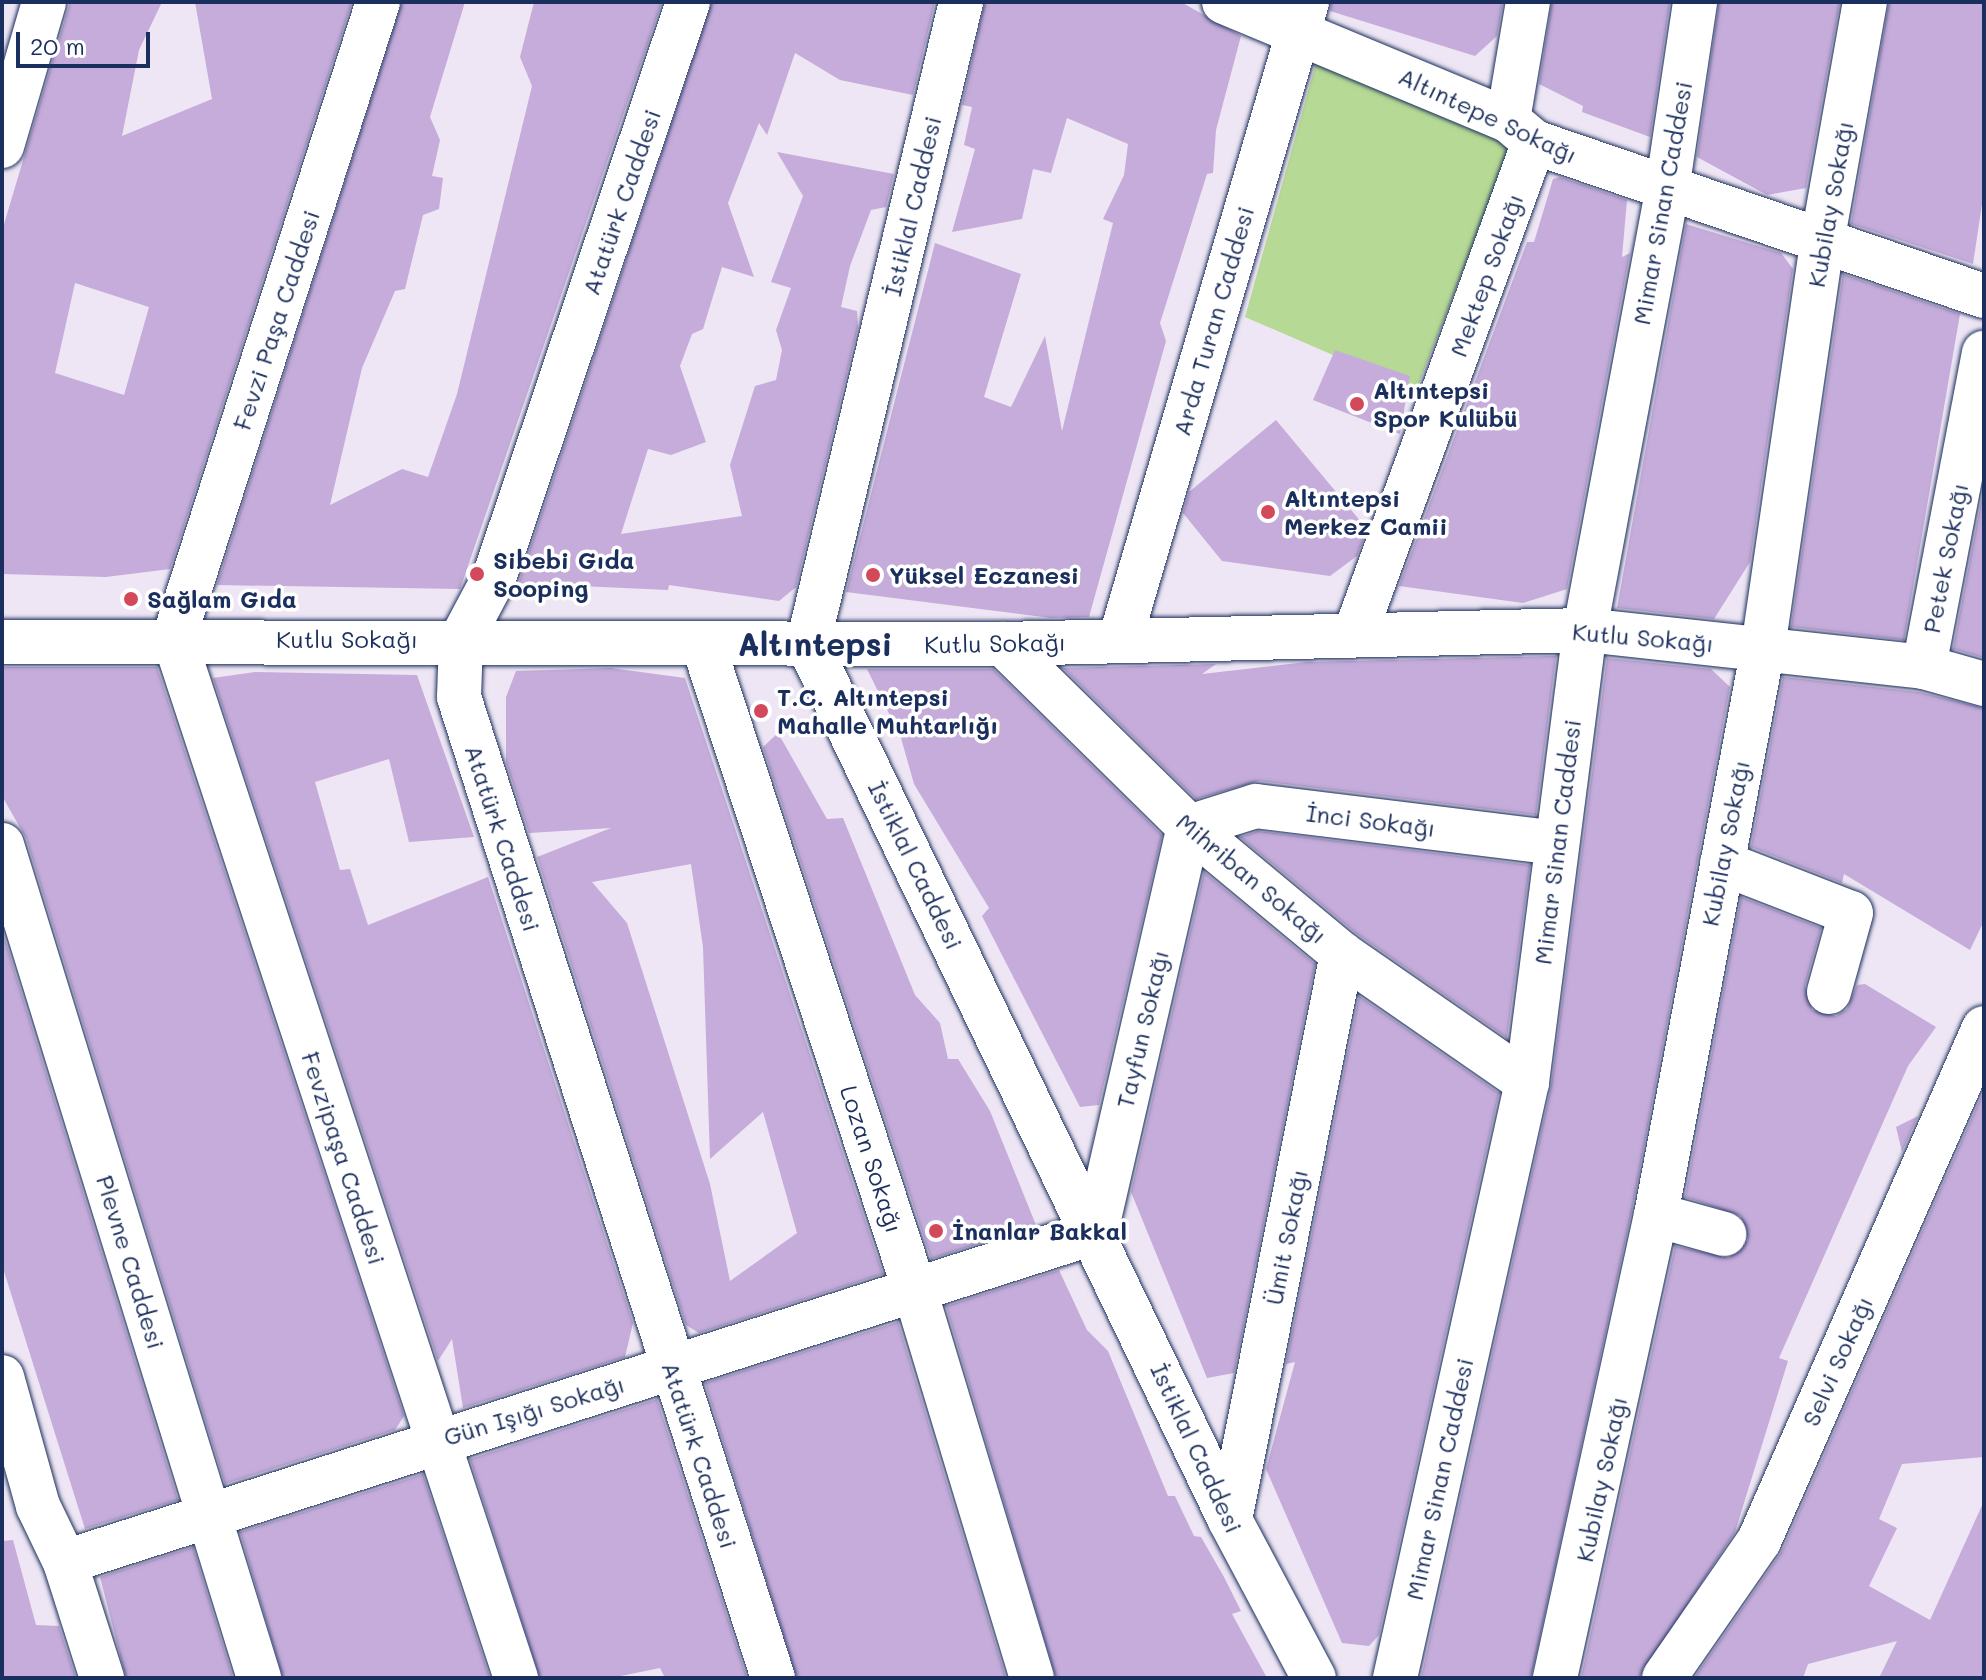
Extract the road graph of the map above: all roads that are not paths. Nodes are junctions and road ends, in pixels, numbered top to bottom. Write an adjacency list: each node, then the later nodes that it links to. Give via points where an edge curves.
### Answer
1 (44, 2): 11 (street)
2 (378, 2): 18 (street, Fevzi Paşa Caddesi)
3 (688, 2): 19 (street, Atatürk Caddesi, via 494,578)
4 (961, 2): 23 (street, İstiklal Caddesi)
5 (1224, 2): 9 (street, Altıntepe Sokağı)
6 (1528, 2): 10 (street, Mektep Sokağı)
7 (1695, 2): 12 (street, Mimar Sinan Caddesi)
8 (1865, 2): 13 (street, Kubilay Sokağı)
9 (1302, 15): 10 (street, Altıntepe Sokağı); 20 (street, Arda Turan Caddesi)
10 (1521, 131): 12 (street, Altıntepe Sokağı); 17 (street, Mektep Sokağı)
11 (2, 146)
12 (1667, 190): 13 (street, Altıntepe Sokağı); 16 (street, Mimar Sinan Caddesi)
13 (1822, 243): 14 (street, Altıntepe Sokağı); 25 (street, Kubilay Sokağı)
14 (1984, 296)
15 (1984, 353): 26 (street, Petek Sokağı)
16 (1585, 630): 17 (street, Kutlu Sokağı); 25 (street, Kutlu Sokağı); 29 (street, Mimar Sinan Caddesi)
17 (1355, 634): 20 (street, Kutlu Sokağı)
18 (174, 638): 19 (street, Kutlu Sokağı); 21 (street, Kutlu Sokağı); 42 (street, Fevzipaşa Caddesi)
19 (461, 640): 22 (street, Kutlu Sokağı); 40 (street, Atatürk Caddesi, via 459,697)
20 (1120, 640): 24 (street, Kutlu Sokağı)
21 (2, 642)
22 (703, 644): 23 (street, Kutlu Sokağı); 39 (street, Lozan Sokağı)
23 (808, 644): 24 (street, Kutlu Sokağı); 37 (street, İstiklal Caddesi)
24 (1003, 644): 28 (street, Mihriban Sokağı)
25 (1763, 648): 26 (street, Kutlu Sokağı); 31 (street, Kubilay Sokağı)
26 (1924, 667): 27 (street, Kutlu Sokağı)
27 (1984, 684)
28 (1189, 827): 29 (street, İnci Sokağı, via 1256,806); 32 (street, Mihriban Sokağı); 37 (street, Tayfun Sokağı)
29 (1557, 843): 35 (street, Mimar Sinan Caddesi)
30 (2, 845): 44 (street, Plevne Caddesi)
31 (1722, 863): 33 (street, via 1851,913); 36 (street, Kubilay Sokağı)
32 (1342, 954): 35 (street, Mihriban Sokağı); 45 (street, Ümit Sokağı)
33 (1829, 992)
34 (1982, 1038): 55 (street, Selvi Sokağı, via 1759,1541)
35 (1527, 1082): 53 (street, Mimar Sinan Caddesi)
36 (1656, 1215): 38 (street); 54 (street, Kubilay Sokağı)
37 (1096, 1232): 39 (street, Gün Işığı Sokağı); 45 (street, İstiklal Caddesi)
38 (1724, 1234)
39 (916, 1294): 40 (street, Gün Işığı Sokağı); 51 (street, Lozan Sokağı)
40 (671, 1366): 42 (street, Gün Işığı Sokağı); 50 (street, Atatürk Caddesi)
41 (2, 1377): 43 (street)
42 (437, 1440): 44 (street, Gün Işığı Sokağı); 49 (street, Fevzipaşa Caddesi)
43 (20, 1506): 46 (street)
44 (208, 1513): 46 (street, Gün Işığı Sokağı); 48 (street, Plevne Caddesi)
45 (1230, 1520): 52 (street, İstiklal Caddesi)
46 (65, 1562): 47 (street)
47 (102, 1678)
48 (259, 1678)
49 (516, 1678)
50 (773, 1678)
51 (1032, 1678)
52 (1314, 1678)
53 (1395, 1678)
54 (1555, 1678)
55 (1664, 1678)

